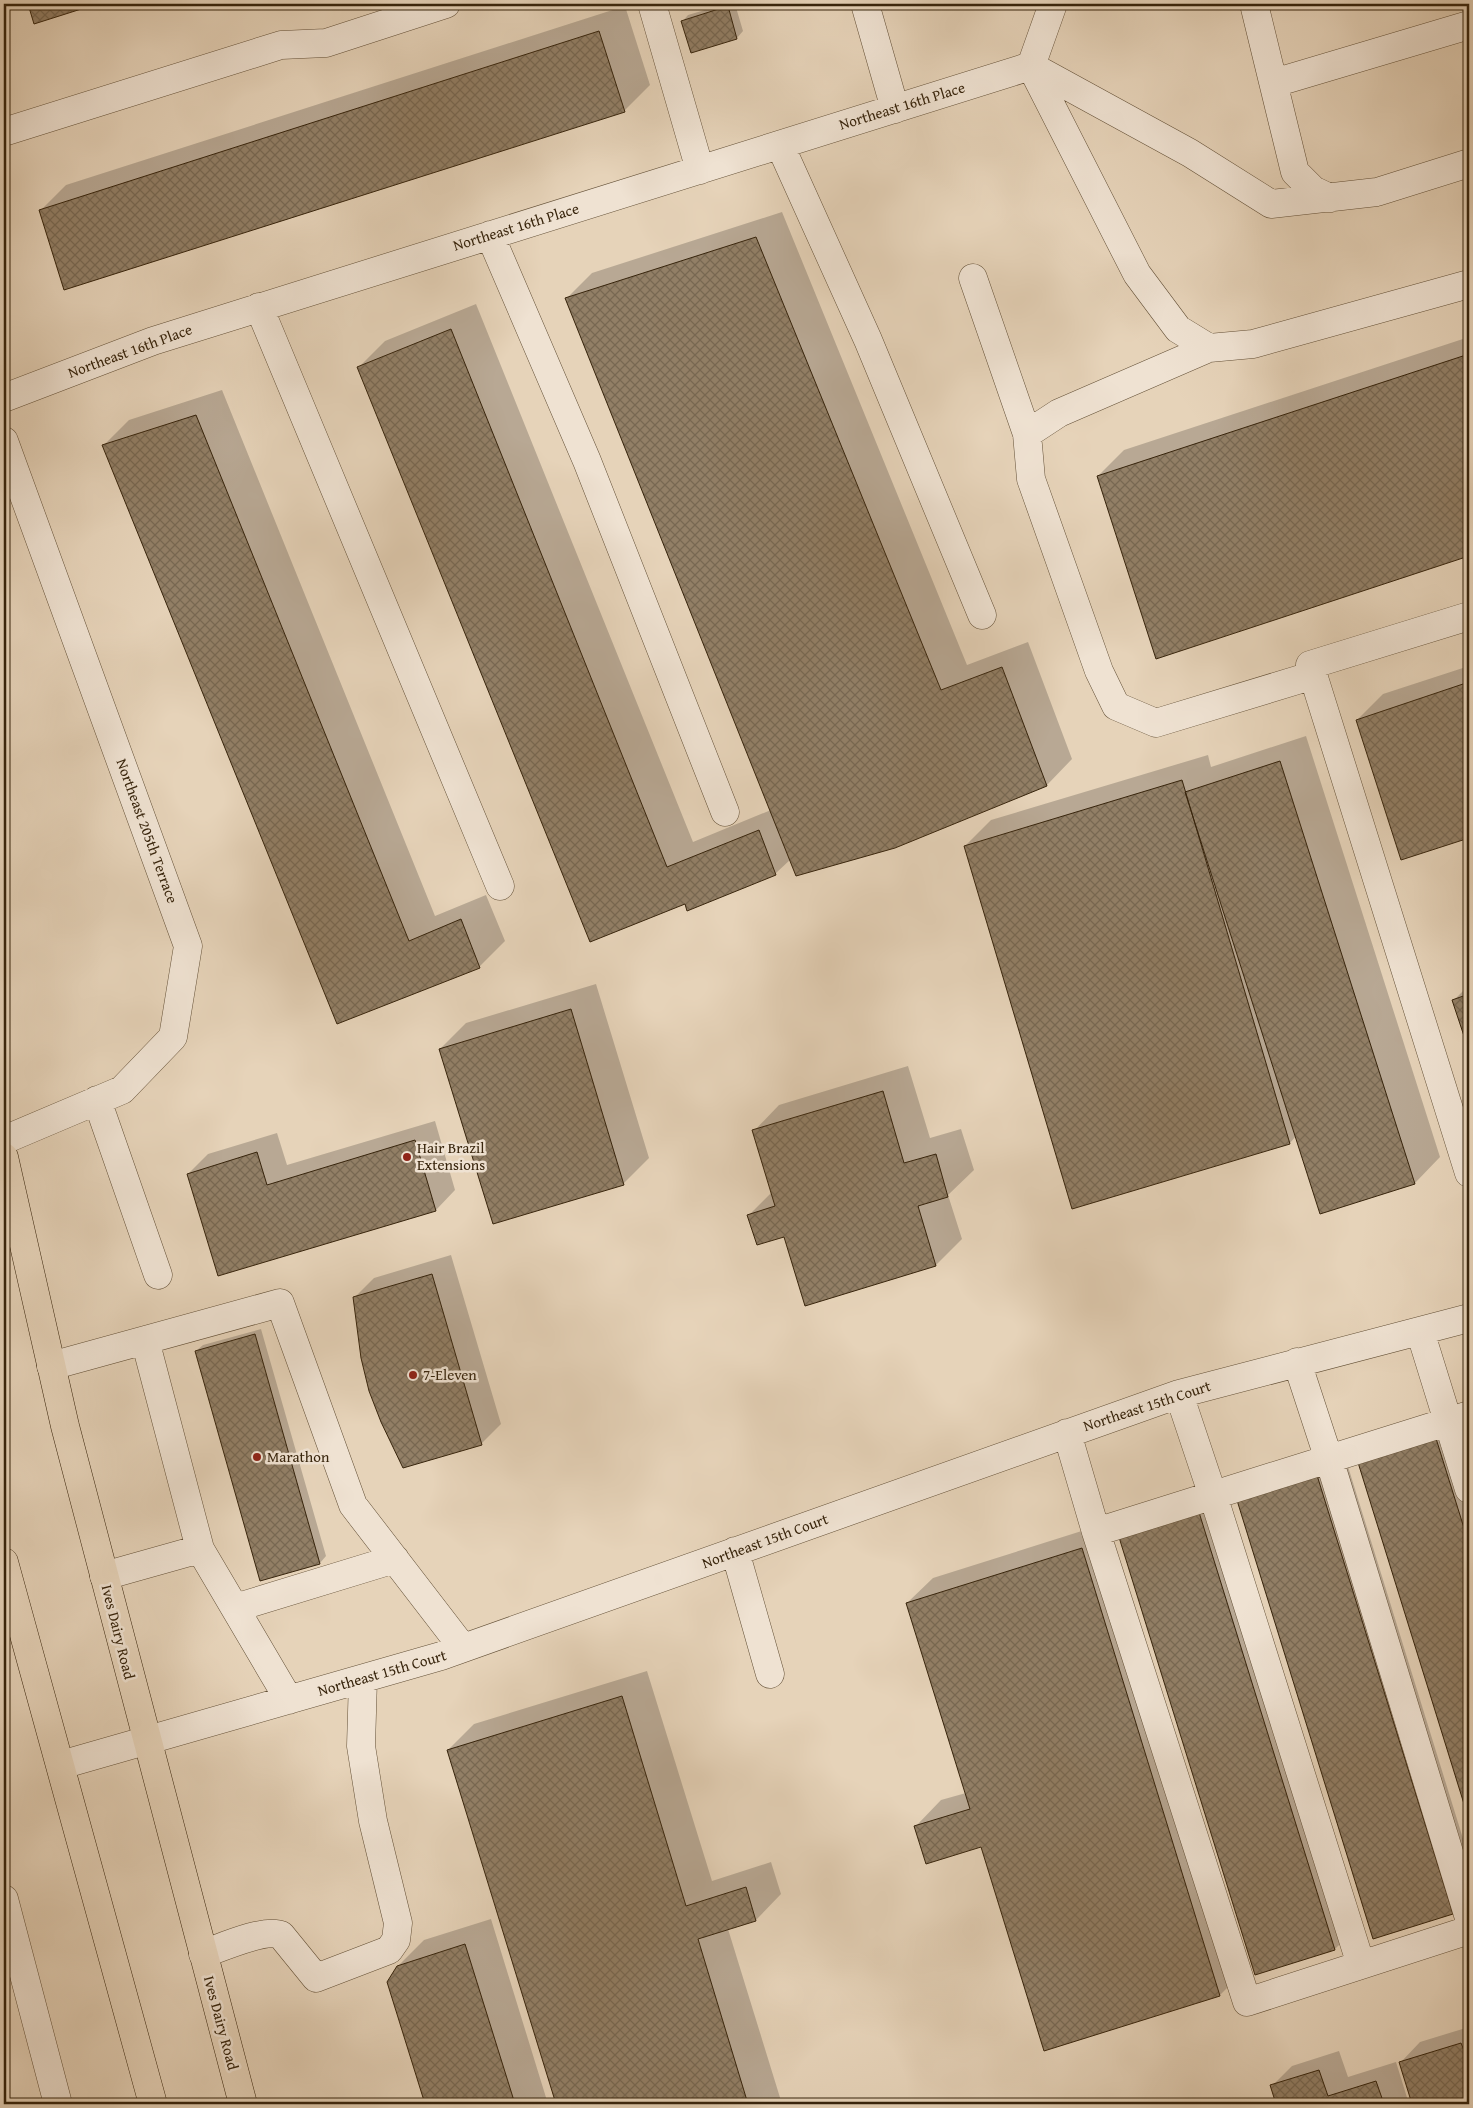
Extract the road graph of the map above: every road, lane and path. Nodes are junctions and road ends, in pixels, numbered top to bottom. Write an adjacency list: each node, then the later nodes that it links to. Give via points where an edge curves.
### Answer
1 (446, 4): 12 (street, via 326,43 281,45)
2 (652, 4): 15 (street)
3 (865, 4): 11 (street)
4 (1053, 4): 9 (street)
5 (1067, 4): 6 (street)
6 (1077, 4)
7 (1254, 4): 10 (street)
8 (1469, 26): 10 (street)
9 (1031, 66): 11 (street, Northeast 16th Place); 16 (street, via 1190,153 1271,204); 21 (street, via 1137,274 1178,329)
10 (1274, 83): 16 (street, via 1295,172 1313,190)
11 (894, 109): 13 (street, Northeast 16th Place)
12 (4, 132)
13 (780, 145): 15 (street, Northeast 16th Place); 25 (street, via 868,340)
14 (1469, 163): 16 (street, via 1377,192)
15 (700, 170): 17 (street, Northeast 16th Place)
16 (1330, 198)
17 (490, 235): 20 (street, Northeast 16th Place); 28 (street, via 587,461)
18 (973, 278): 23 (street)
19 (1469, 284): 21 (street, via 1253,344)
20 (259, 307): 22 (street, Northeast 16th Place, via 154,341); 29 (street)
21 (1209, 348): 23 (street, via 1059,413)
22 (4, 398)
23 (1027, 434): 27 (street, via 1031,479 1099,671 1116,706 1156,723)
24 (4, 441): 30 (street, Northeast 205th Terrace, via 188,946 173,1037 122,1090)
25 (982, 615)
26 (1469, 616): 27 (street, via 1310,665)
27 (1314, 675): 33 (street)
28 (725, 812)
29 (500, 886)
30 (97, 1100): 31 (street, Northeast 205th Terrace); 34 (street)
31 (4, 1140)
32 (4, 1157): 39 (main road, Ives Dairy Road)
33 (1469, 1173)
34 (158, 1275)
35 (1469, 1318): 36 (street, Northeast 15th Court)
36 (1420, 1330): 38 (street, Northeast 15th Court); 41 (street)
37 (145, 1340): 39 (street); 47 (street); 49 (street, via 280,1303 353,1505)
38 (1297, 1362): 40 (street, Northeast 15th Court); 43 (street)
39 (51, 1366): 51 (main road, Ives Dairy Road)
40 (1178, 1394): 42 (street, Northeast 15th Court); 45 (street)
41 (1459, 1418): 43 (street); 44 (street)
42 (1067, 1433): 46 (street); 48 (street, Northeast 15th Court)
43 (1329, 1459): 45 (street); 60 (street)
44 (1469, 1489)
45 (1212, 1495): 46 (street); 63 (street)
46 (1096, 1532): 63 (street, via 1247,2002)
47 (200, 1549): 51 (street); 52 (street)
48 (735, 1552): 53 (street, Northeast 15th Court); 54 (street)
49 (395, 1559): 52 (street); 53 (street)
50 (4, 1562): 58 (main road)
51 (104, 1576): 57 (main road, Ives Dairy Road)
52 (235, 1608): 56 (street)
53 (463, 1648): 55 (street, Northeast 15th Court)
54 (770, 1674)
55 (363, 1679): 56 (street, Northeast 15th Court); 62 (street, via 361,1746 373,1821 398,1923 396,1940 389,1950 316,1978 276,1933 263,1934)
56 (289, 1700): 57 (street, Northeast 15th Court)
57 (147, 1741): 58 (street, Northeast 15th Court); 62 (main road, Ives Dairy Road)
58 (61, 1765): 65 (main road)
59 (4, 1900): 64 (street)
60 (1469, 1918)
61 (1469, 1930): 63 (street)
62 (203, 1954): 66 (main road, Ives Dairy Road)
63 (1361, 1965)
64 (58, 2104)
65 (153, 2104)
66 (243, 2104)

